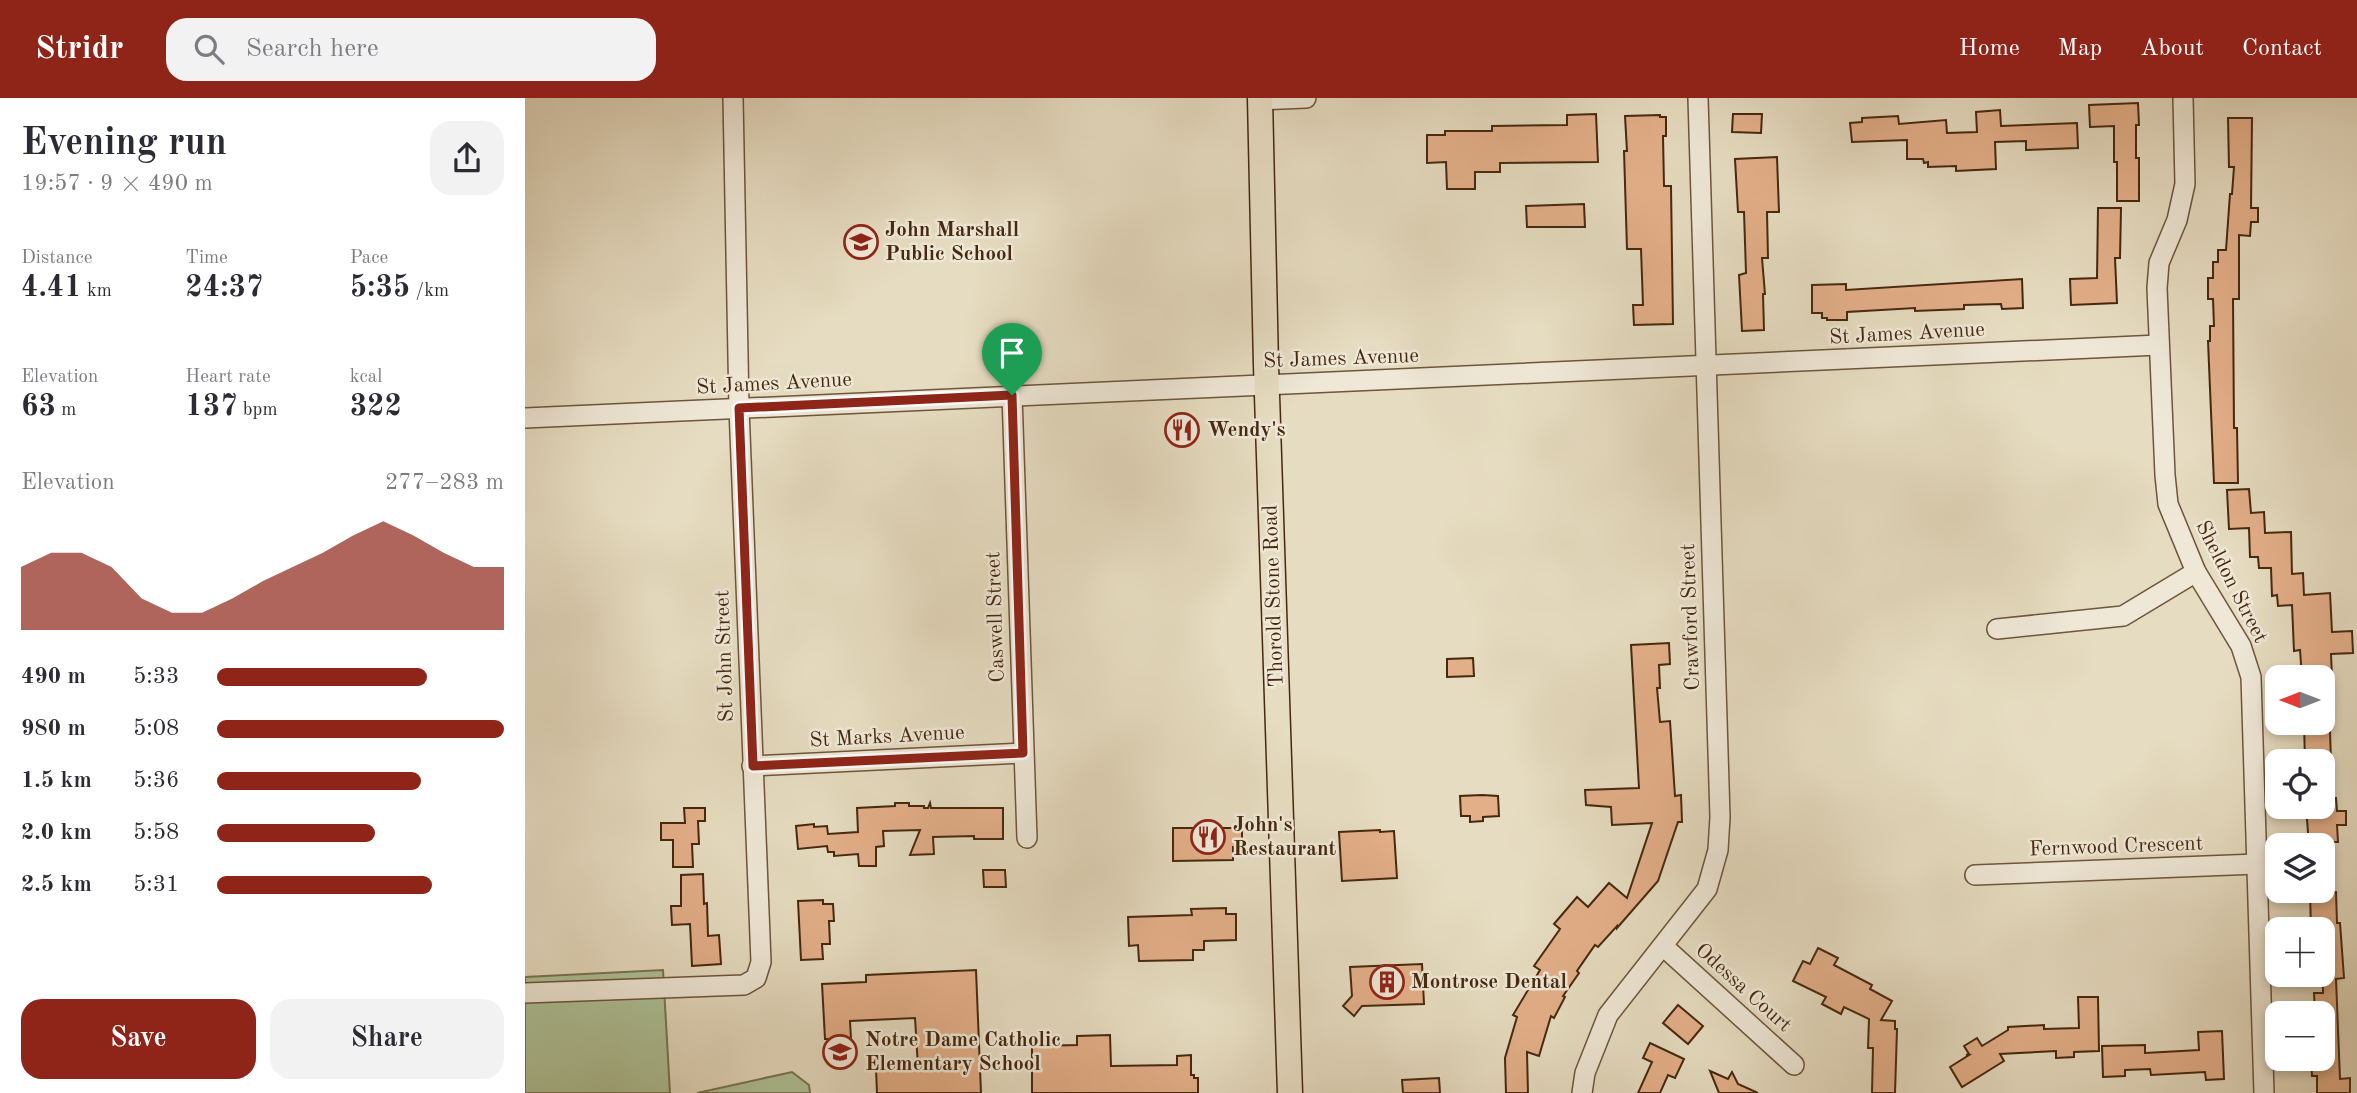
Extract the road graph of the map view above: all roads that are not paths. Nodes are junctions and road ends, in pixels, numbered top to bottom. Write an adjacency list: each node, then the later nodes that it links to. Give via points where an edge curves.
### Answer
1 (733, 98): 10 (street, St John Street)
2 (1306, 98): 5 (street)
3 (1697, 98): 7 (street, Crawford Street)
4 (2183, 98): 6 (street, Sheldon Street, via 2185,184 2177,220 2159,263)
5 (1260, 99): 8 (main road, Thorold Stone Road)
6 (2159, 345): 7 (street, St James Avenue); 12 (street, Sheldon Street, via 2168,504)
7 (1705, 366): 8 (street, St James Avenue); 19 (street, Crawford Street, via 1719,850 1707,889)
8 (1267, 385): 9 (street, St James Avenue); 22 (main road, Thorold Stone Road)
9 (1012, 395): 10 (street, St James Avenue); 14 (street, Caswell Street)
10 (739, 408): 11 (street, St James Avenue); 15 (street, St John Street)
11 (525, 418)
12 (2196, 572): 13 (street, via 2123,616); 17 (street, Sheldon Street, via 2241,646 2251,677)
13 (1997, 629)
14 (1023, 753): 15 (street, St Marks Avenue); 16 (street, Caswell Street)
15 (753, 766): 20 (street, St John Street, via 761,962 756,978 744,985)
16 (1027, 838)
17 (2257, 864): 18 (street, Fernwood Crescent); 24 (street, Sheldon Street)
18 (1975, 875)
19 (1663, 946): 21 (street, Odessa Court); 23 (street, Crawford Street, via 1608,1015)
20 (525, 993)
21 (1794, 1065)
22 (1290, 1093)
23 (1582, 1093)
24 (2264, 1093)

